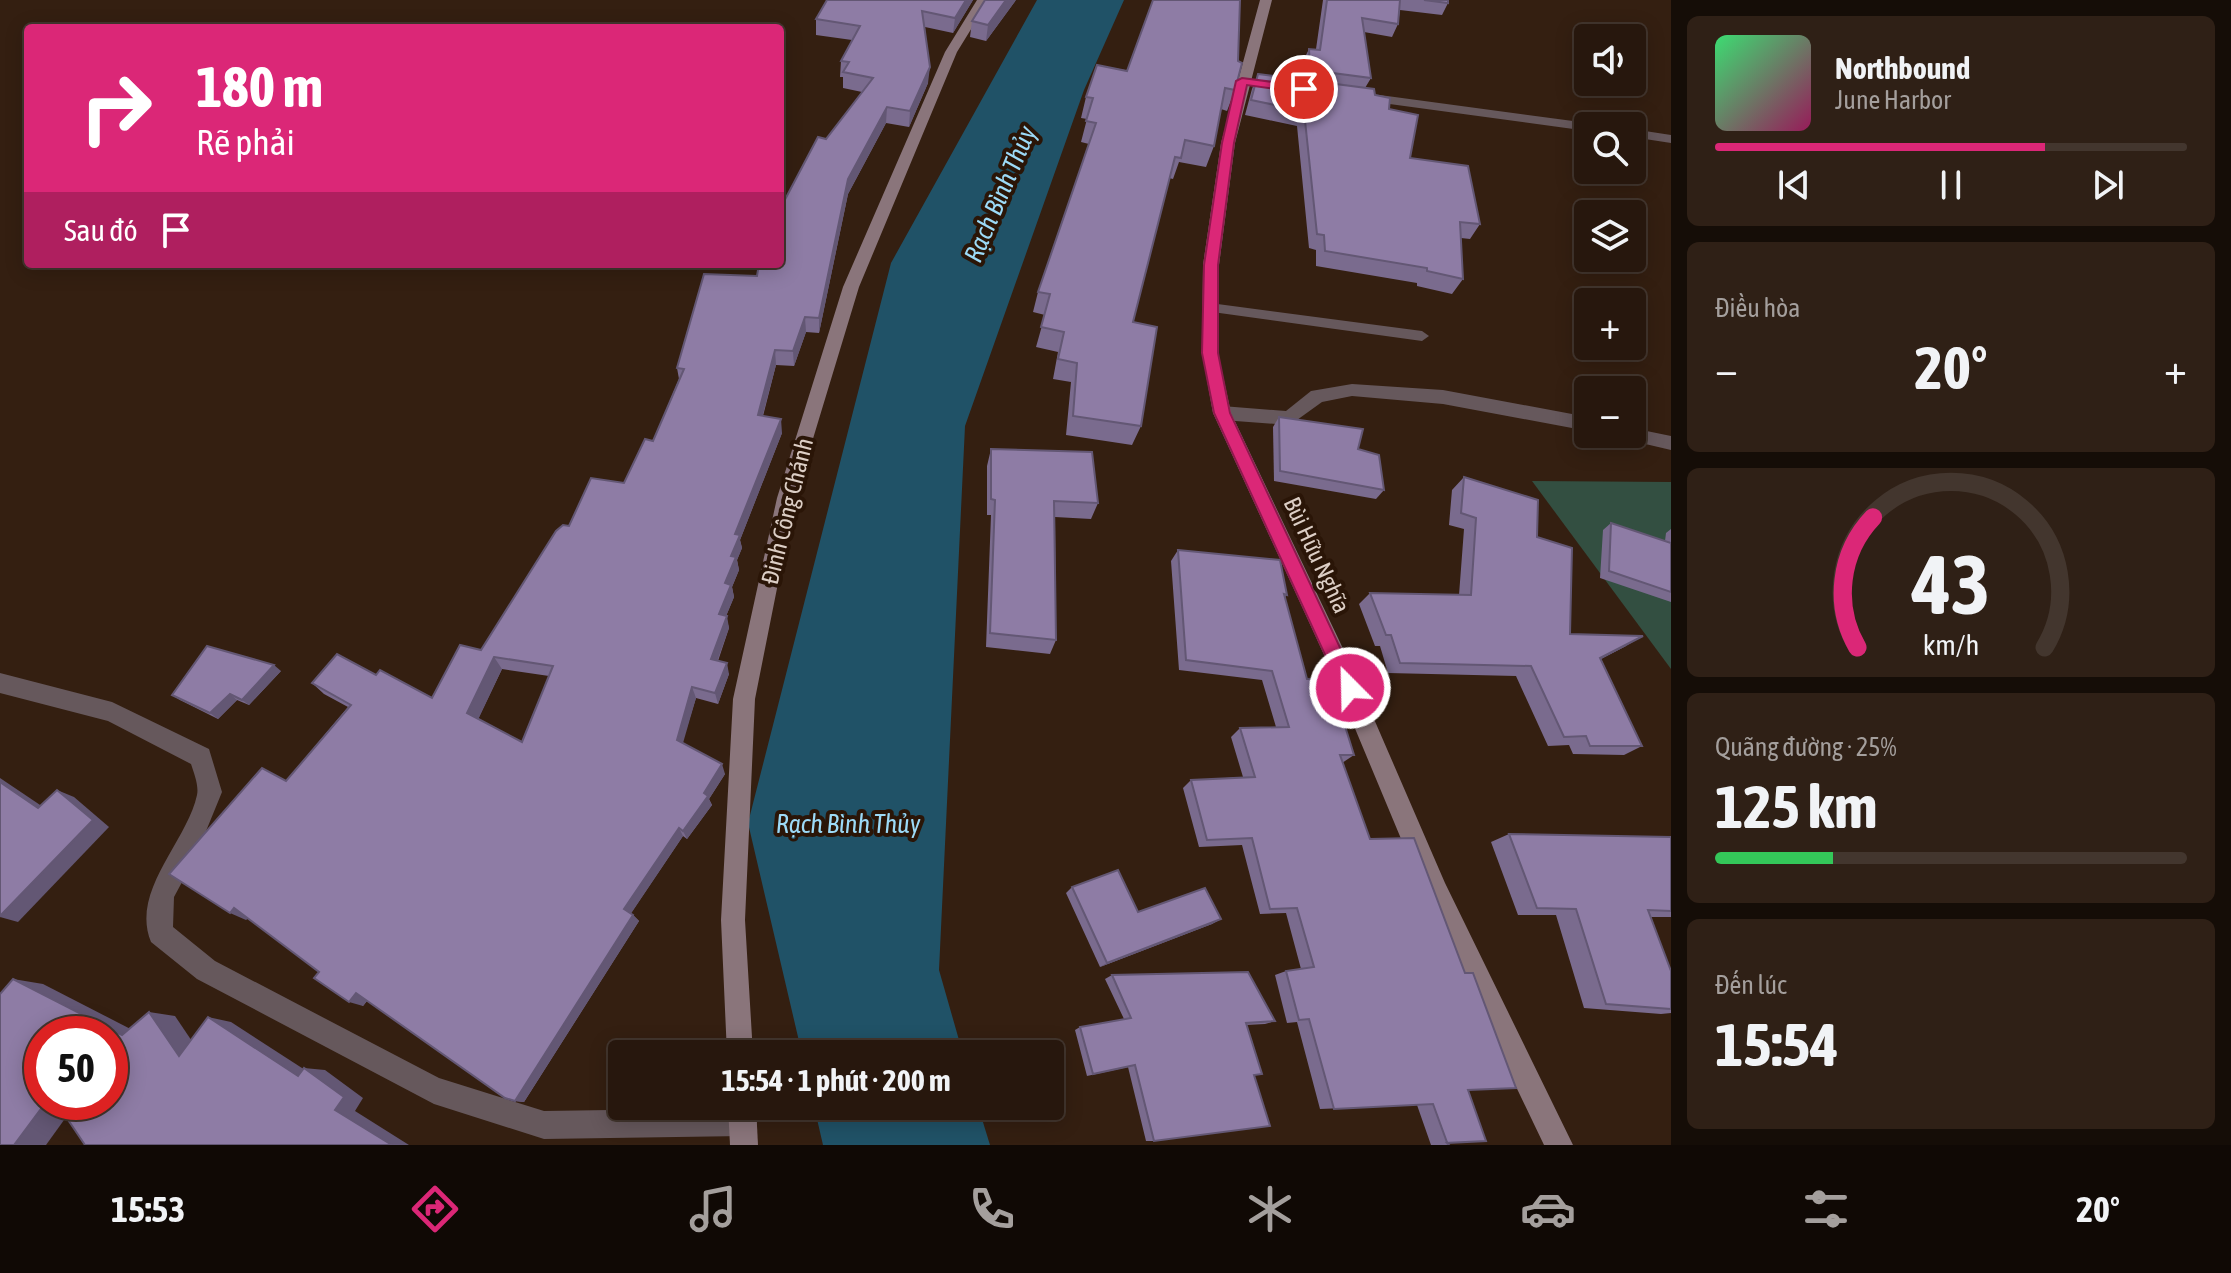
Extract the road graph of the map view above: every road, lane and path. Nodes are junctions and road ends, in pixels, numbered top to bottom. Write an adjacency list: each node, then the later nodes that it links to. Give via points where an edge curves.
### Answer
1 (983, 0): 14 (main road, Đinh Công Chánh, via 951,52 851,287 786,498 744,699 733,920)
2 (1266, 0): 7 (main road, Bùi Hữu Nghĩa, via 1250,82 1228,143)
3 (1351, 95): 4 (street)
4 (1574, 125)
5 (1646, 135): 6 (street)
6 (1671, 139)
7 (1210, 308): 8 (lane); 9 (main road, Bùi Hữu Nghĩa, via 1210,353)
8 (1422, 336)
9 (1222, 413): 10 (street, via 1290,418 1317,396 1352,390 1443,397); 16 (main road, Bùi Hữu Nghĩa, via 1337,659 1436,892)
10 (1574, 421)
11 (1646, 438): 12 (street)
12 (1671, 443)
13 (0, 683): 15 (street, via 112,712 201,757 210,792 162,895 160,933 206,970 434,1090 544,1125)
14 (739, 1040)
15 (743, 1124)
16 (1559, 1145)

